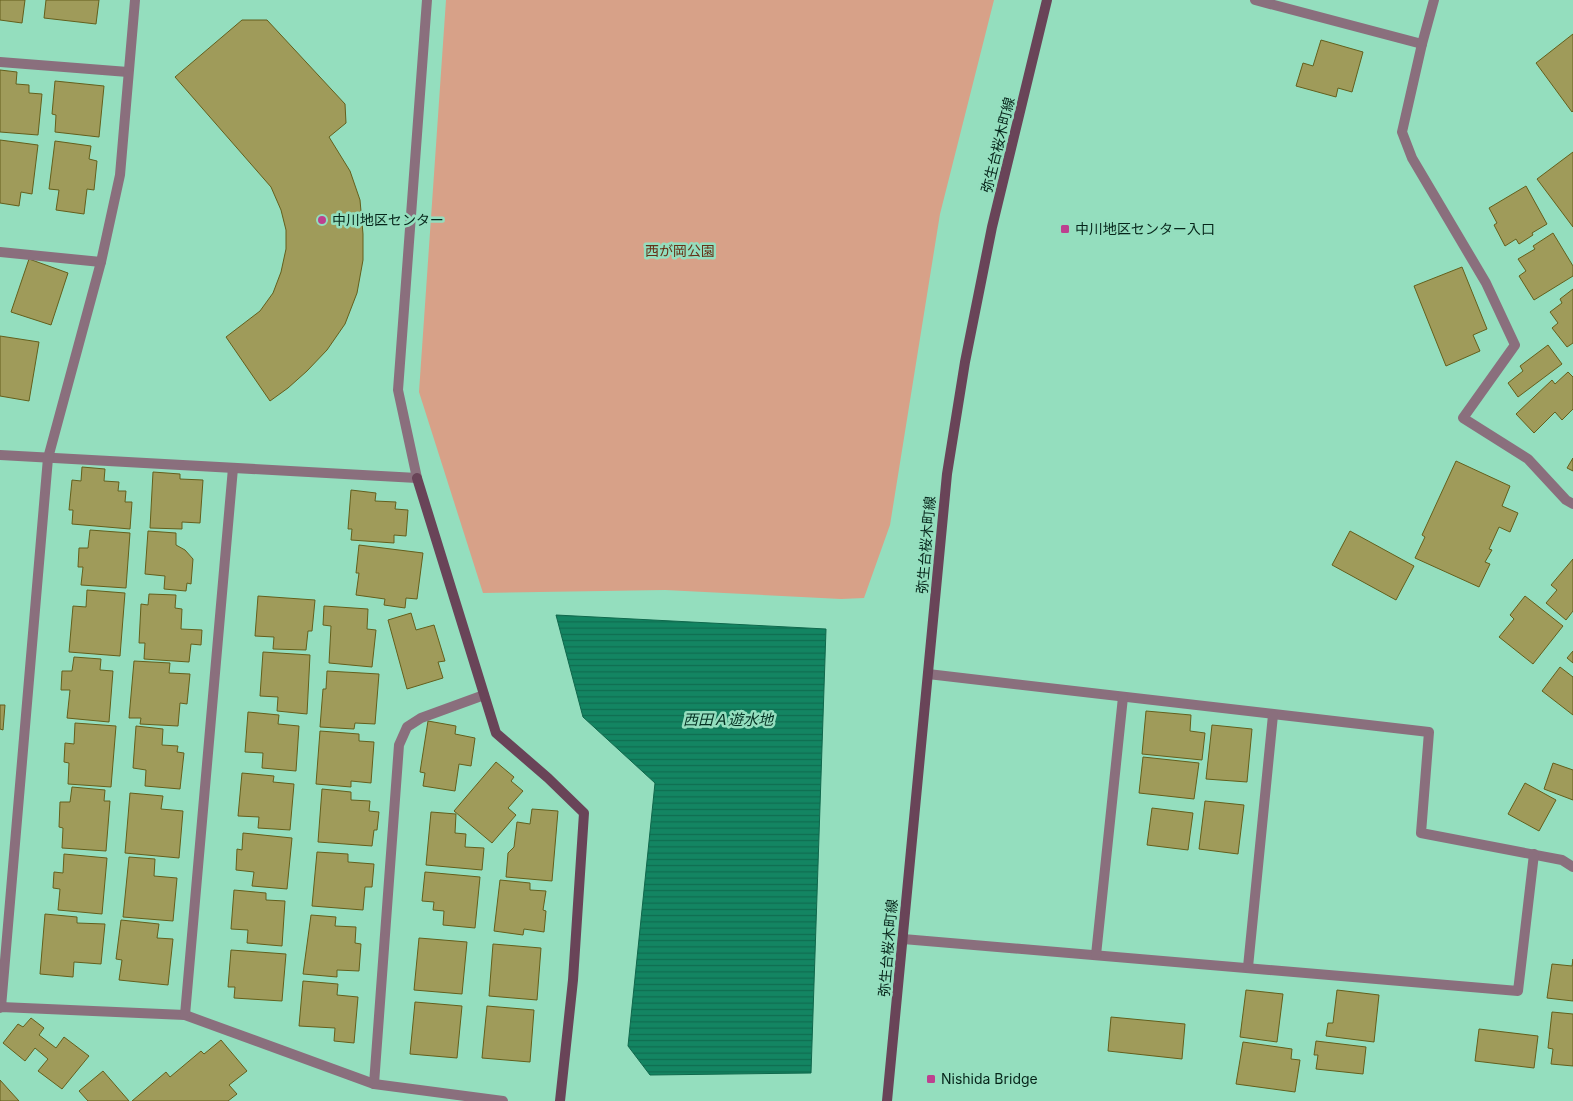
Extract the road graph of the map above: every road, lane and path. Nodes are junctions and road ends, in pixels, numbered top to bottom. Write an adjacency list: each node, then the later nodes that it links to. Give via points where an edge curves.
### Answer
1 (135, 0): 8 (street)
2 (427, 0): 14 (street, via 398,390)
3 (1047, 0): 16 (main road, 弥生台桜木町線, via 992,227 965,362 947,474)
4 (1256, 0): 6 (street)
5 (1434, 0): 6 (street)
6 (1422, 44): 15 (street, via 1402,132 1412,158 1486,283 1515,345 1463,418 1528,459)
7 (0, 62): 8 (street)
8 (128, 72): 10 (street, via 120,175)
9 (0, 252): 10 (street)
10 (101, 262): 12 (street)
11 (0, 455): 12 (street)
12 (48, 458): 13 (street); 25 (street)
13 (233, 468): 14 (street); 26 (street)
14 (417, 478): 17 (main road)
15 (1573, 504)
16 (928, 674): 18 (street); 22 (main road, 弥生台桜木町線)
17 (484, 695): 27 (street, via 421,718 407,727 399,745); 29 (main road, via 496,733 584,813 573,980)
18 (1123, 697): 19 (street); 23 (street)
19 (1273, 715): 20 (street, via 1429,732 1421,833); 24 (street)
20 (1534, 854): 21 (street, via 1562,860); 24 (street, via 1518,991)
21 (1573, 867)
22 (903, 938): 23 (street); 30 (main road, 弥生台桜木町線)
23 (1096, 955): 24 (street)
24 (1248, 968)
25 (1, 1008): 26 (street)
26 (185, 1015): 27 (street)
27 (374, 1084): 28 (street)
28 (503, 1101)
29 (560, 1101)
30 (888, 1101)

